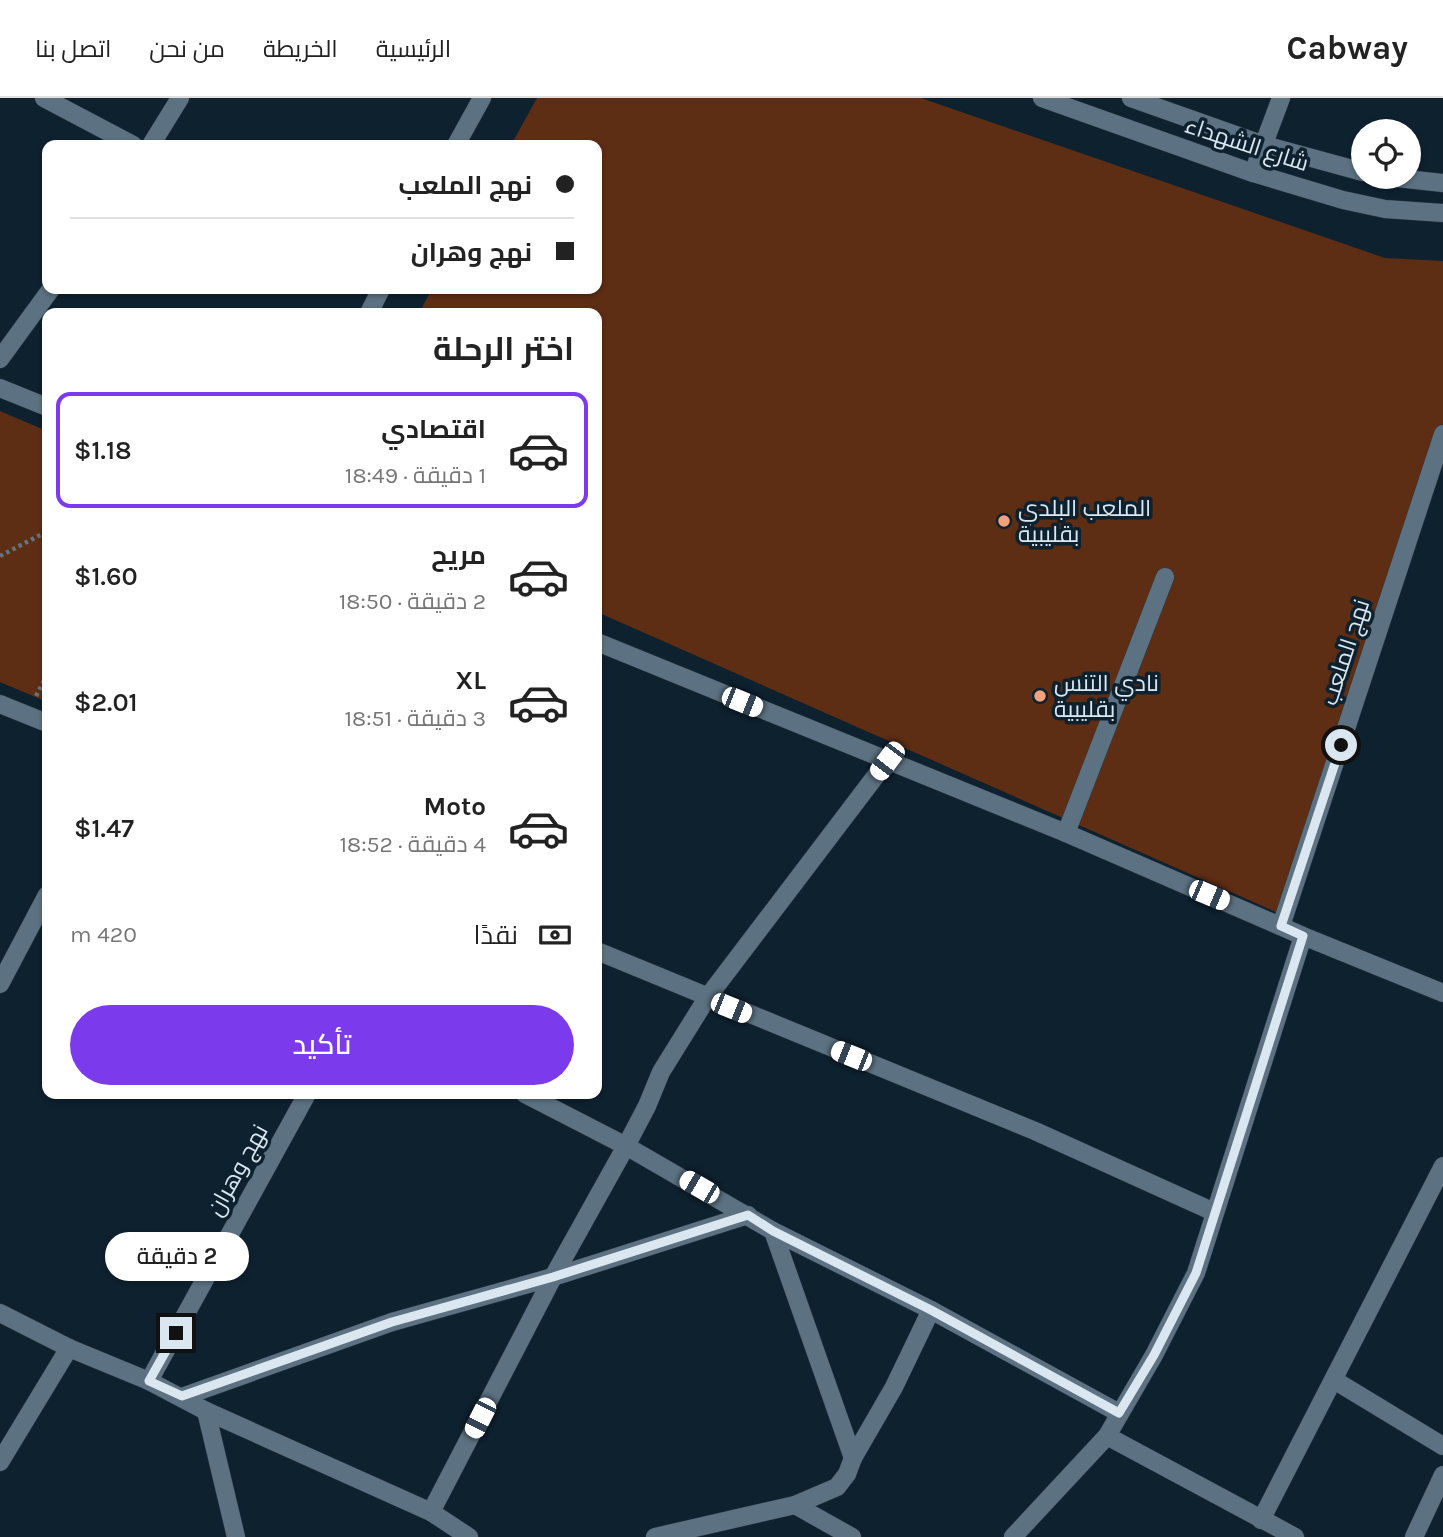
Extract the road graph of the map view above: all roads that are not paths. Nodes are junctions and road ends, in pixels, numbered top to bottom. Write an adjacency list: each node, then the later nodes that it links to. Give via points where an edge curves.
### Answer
1 (44, 98): 7 (street)
2 (180, 98): 8 (street)
3 (482, 98): 9 (street)
4 (1042, 98): 12 (street, شارع الشهداء)
5 (1131, 98): 10 (street, شارع الشهداء)
6 (1281, 98): 10 (street)
7 (124, 140)
8 (154, 140)
9 (459, 140)
10 (1264, 145): 11 (street, شارع الشهداء); 12 (street)
11 (1351, 169)
12 (1253, 173): 16 (street, شارع الشهداء)
13 (1421, 181): 14 (street)
14 (1443, 183)
15 (1388, 189): 16 (street)
16 (1385, 209): 17 (street, شارع الشهداء)
17 (1443, 214)
18 (47, 294): 19 (street)
19 (0, 359)
20 (0, 388): 21 (street)
21 (42, 405)
22 (1443, 434): 30 (street, نهج الملعب)
23 (1165, 577): 28 (street)
24 (602, 644): 27 (street)
25 (0, 704): 26 (street)
26 (42, 721)
27 (887, 761): 28 (street); 35 (street)
28 (1066, 833): 30 (street)
29 (42, 904): 33 (street)
30 (1281, 926): 31 (street)
31 (1303, 936): 34 (street); 40 (street)
32 (602, 953): 35 (street)
33 (0, 984)
34 (1443, 993)
35 (707, 998): 38 (street, via 661,1072); 40 (street, via 1035,1131)
36 (304, 1099): 48 (street, نهج وهران)
37 (535, 1099): 38 (street)
38 (626, 1146): 41 (street); 43 (street)
39 (1443, 1166): 47 (street)
40 (1214, 1212): 51 (street, via 1196,1273)
41 (748, 1215): 42 (street); 43 (street)
42 (773, 1231): 44 (street); 54 (street)
43 (553, 1277): 49 (street, via 392,1322); 58 (street)
44 (931, 1310): 51 (street); 54 (street)
45 (0, 1313): 46 (street)
46 (69, 1349): 48 (street); 55 (street)
47 (1334, 1380): 53 (street); 59 (street)
48 (149, 1381): 49 (street)
49 (182, 1396): 50 (street)
50 (206, 1411): 58 (street); 60 (street)
51 (1119, 1413): 52 (street)
52 (1107, 1436): 59 (street); 64 (street)
53 (1443, 1446)
54 (853, 1458): 57 (street, via 837,1487)
55 (0, 1462)
56 (1443, 1475): 66 (street)
57 (795, 1505): 62 (street); 63 (street)
58 (431, 1512): 61 (street)
59 (1261, 1520): 65 (street)
60 (236, 1537)
61 (469, 1537)
62 (655, 1537)
63 (852, 1537)
64 (1013, 1537)
65 (1294, 1537)
66 (1414, 1537)

